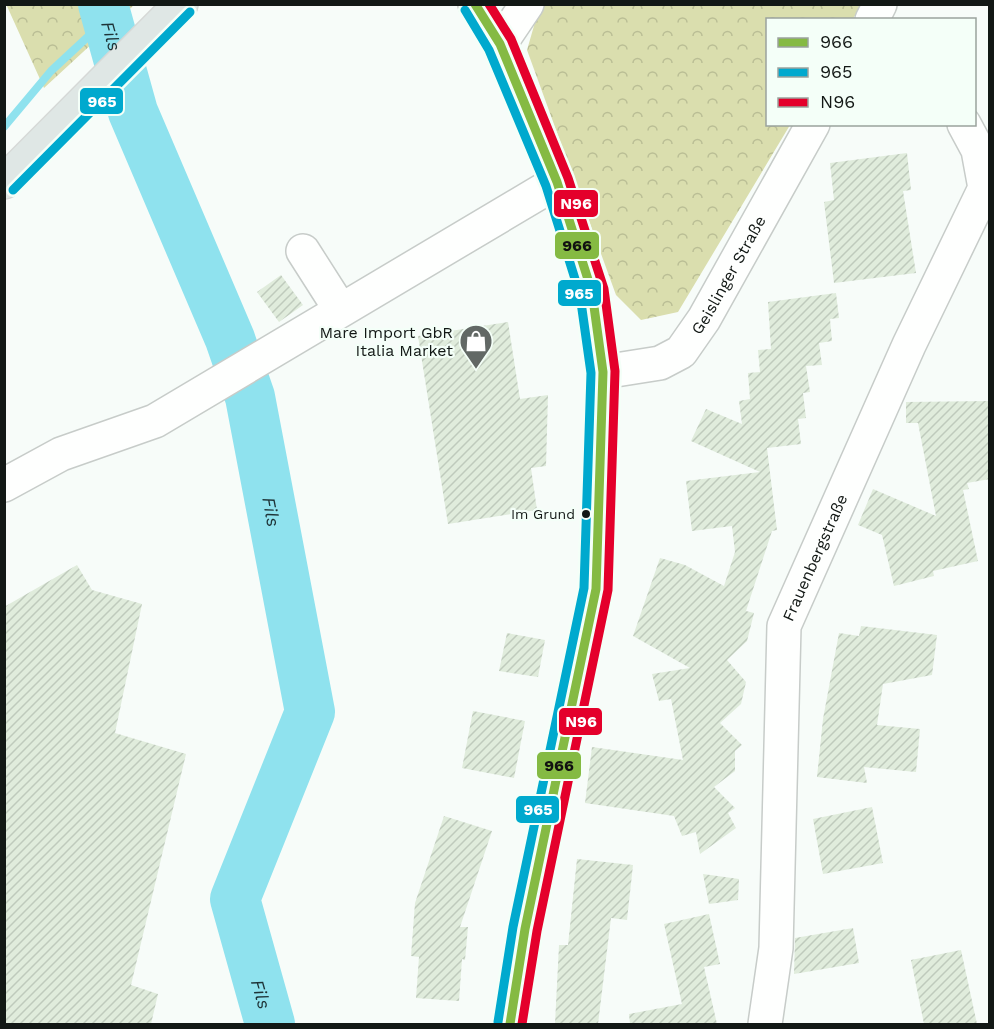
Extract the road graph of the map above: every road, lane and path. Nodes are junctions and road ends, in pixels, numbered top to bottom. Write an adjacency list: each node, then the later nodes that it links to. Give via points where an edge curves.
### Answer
1 (475, 4): 6 (street)
2 (527, 4): 6 (street)
3 (880, 4): 5 (street)
4 (174, 12): 9 (main road)
5 (873, 18)
6 (500, 44): 10 (street)
7 (812, 126): 13 (street, Geislinger Straße, via 704,319 681,352 660,363)
8 (965, 126): 16 (street, Frauenbergstraße, via 978,150 985,188 909,345 784,626 776,948)
9 (4, 182)
10 (557, 182): 12 (street); 13 (street, via 592,292)
11 (303, 251): 12 (street)
12 (340, 309): 14 (street, via 155,421 61,454)
13 (603, 372): 15 (street, via 596,589 525,929)
14 (4, 485)
15 (510, 1024)
16 (765, 1024)

